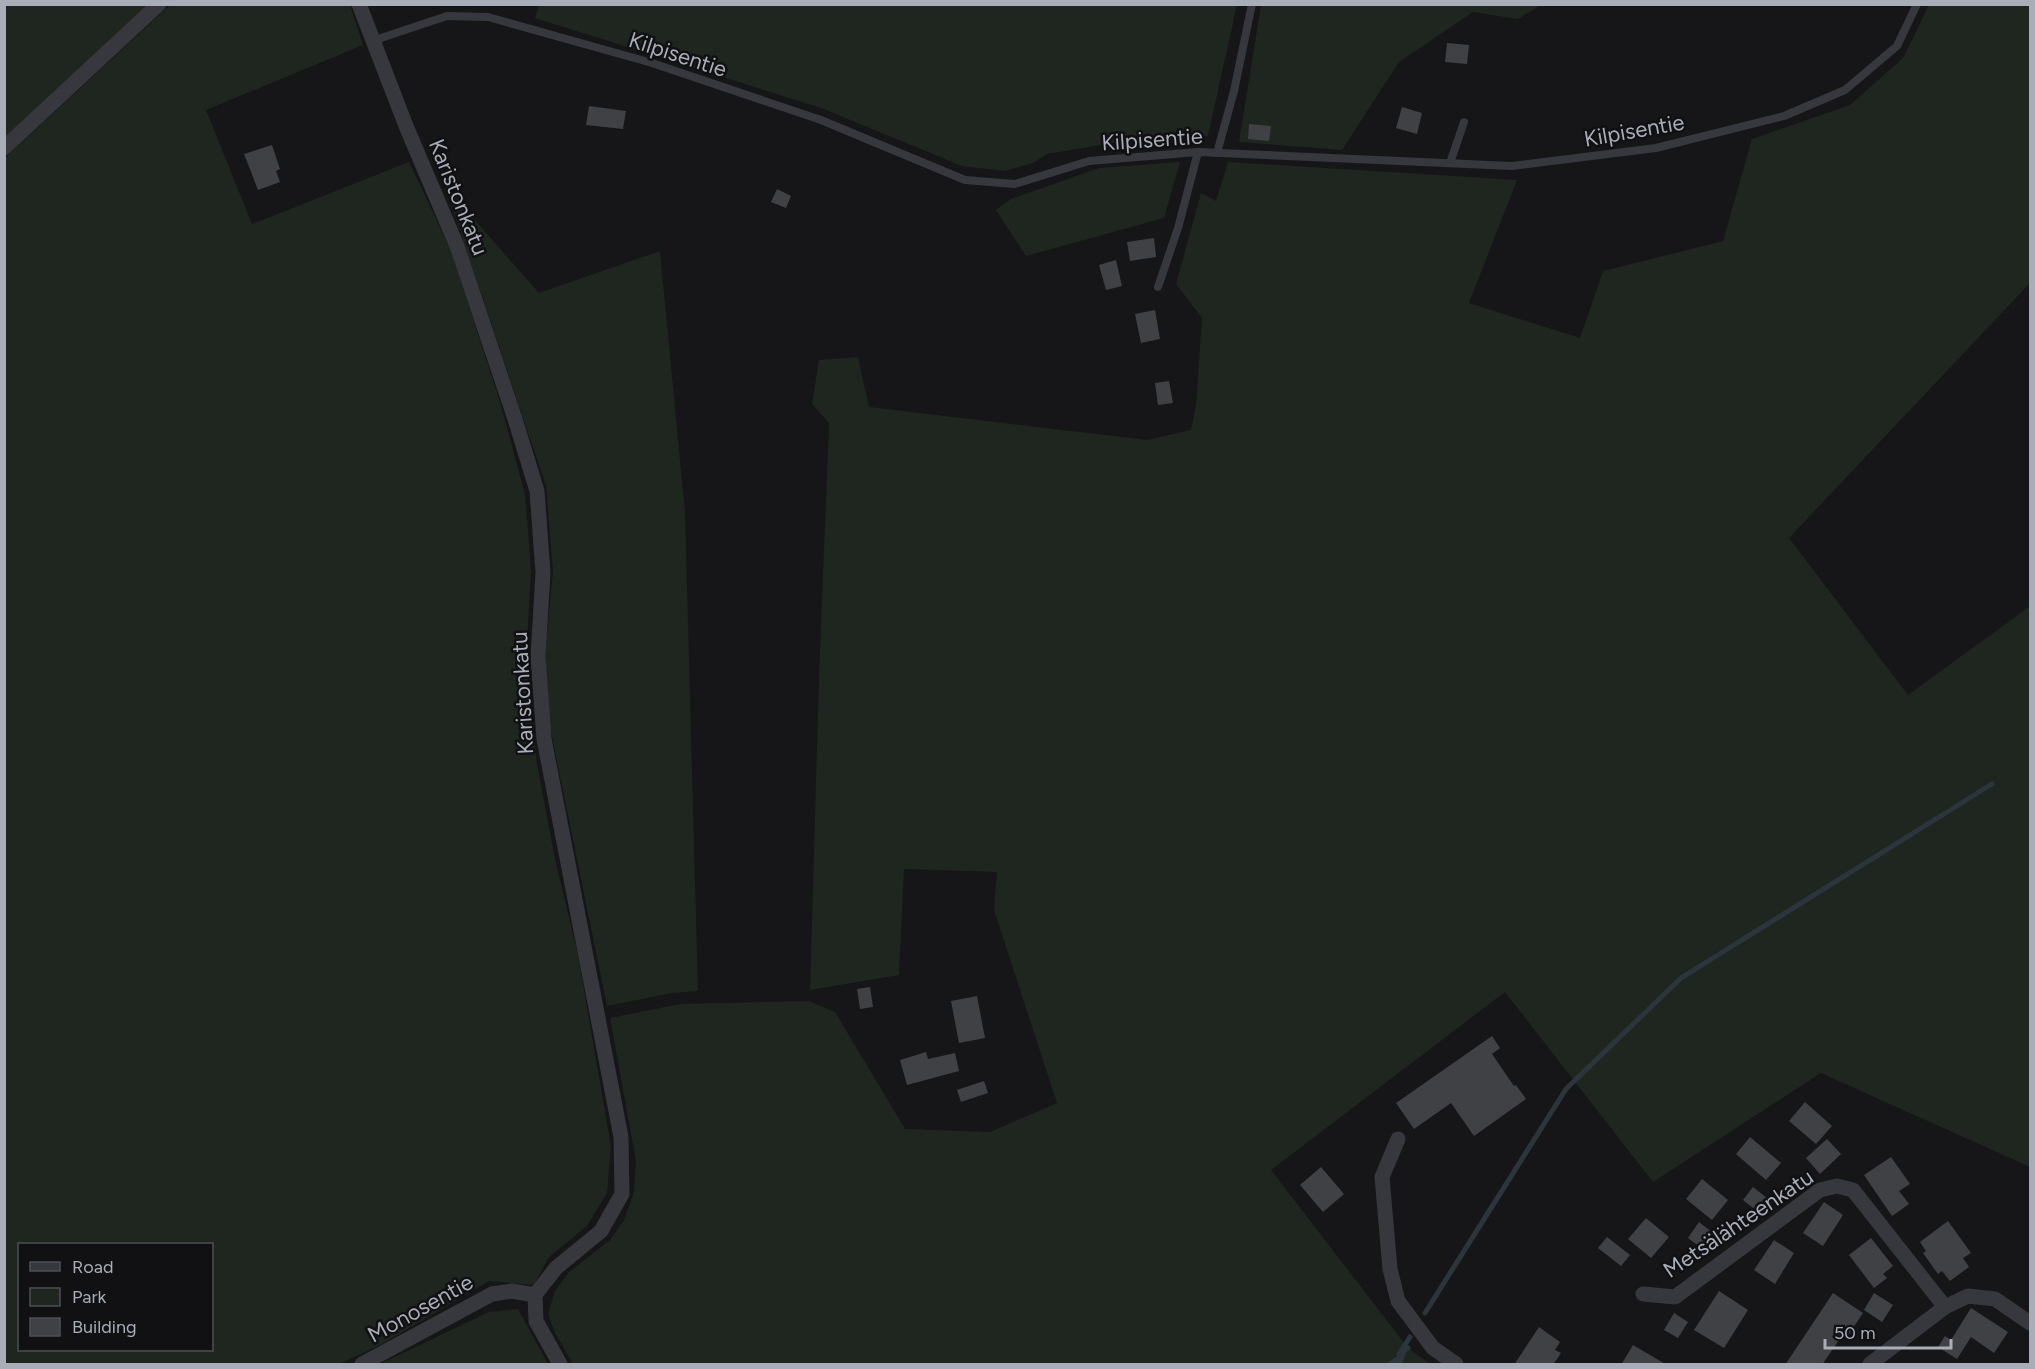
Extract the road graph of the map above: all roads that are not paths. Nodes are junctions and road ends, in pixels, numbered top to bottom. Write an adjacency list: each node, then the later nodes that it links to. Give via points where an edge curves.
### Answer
1 (159, 4): 7 (street)
2 (359, 4): 5 (street, Karistonkatu)
3 (1252, 4): 9 (lane)
4 (1917, 4): 10 (lane, Kilpisentie, via 1897,46 1845,90 1784,116 1656,148 1512,166)
5 (372, 41): 8 (lane, Kilpisentie, via 447,16 488,16 652,63 821,120 965,180 1015,184 1089,160); 14 (street, Karistonkatu, via 456,246 537,491 543,573 538,656 544,739 621,1137 622,1194 601,1231 556,1268)
6 (1464, 122): 10 (lane)
7 (4, 148)
8 (1198, 152): 9 (lane, Kilpisentie); 11 (lane)
9 (1217, 153): 10 (lane, Kilpisentie)
10 (1450, 163)
11 (1158, 287)
12 (1398, 1139): 19 (street, via 1382,1177 1390,1269 1398,1301 1433,1348)
13 (1643, 1294): 15 (street, Metsälähteenkatu, via 1675,1297 1820,1190 1837,1186 1852,1190)
14 (535, 1295): 17 (street, Monosentie, via 512,1291 492,1294); 18 (street, via 536,1321)
15 (1945, 1307): 16 (street, via 1968,1296 1995,1299); 20 (street)
16 (2031, 1323)
17 (362, 1365)
18 (560, 1365)
19 (1456, 1365)
20 (1870, 1365)

